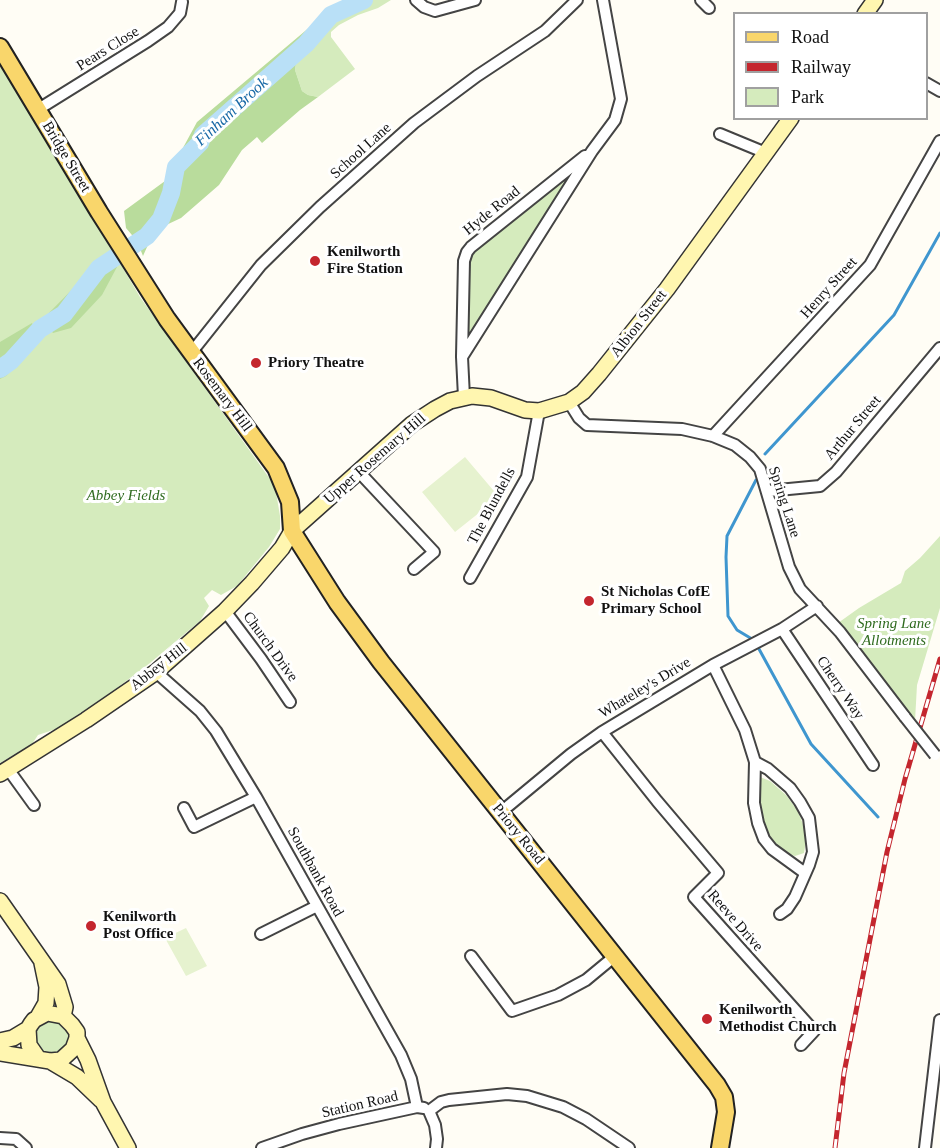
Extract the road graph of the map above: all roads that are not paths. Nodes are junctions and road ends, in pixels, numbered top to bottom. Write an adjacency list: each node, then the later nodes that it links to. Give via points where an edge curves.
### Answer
1 (416, 0): 2 (street, via 435,11)
2 (474, 0)
3 (578, 0): 15 (street, School Lane, via 545,32 414,123 320,207 261,265)
4 (603, 0): 11 (street, Hyde Road, via 621,99 615,120)
5 (184, 1): 7 (street, Pears Close, via 168,27)
6 (0, 47): 7 (main road, Bridge Street)
7 (37, 110): 13 (main road, Bridge Street)
8 (789, 120): 12 (main road, Albion Street)
9 (720, 134): 12 (street)
10 (940, 141): 20 (street, Henry Street, via 870,265)
11 (592, 151): 16 (street, Hyde Road); 16 (street, Hyde Road, via 467,252)
12 (766, 153): 18 (main road, Albion Street, via 600,374)
13 (133, 266): 15 (main road, Rosemary Hill)
14 (940, 348): 22 (street, Arthur Street, via 820,486)
15 (191, 353): 23 (main road, Rosemary Hill, via 276,468 290,502)
16 (462, 357): 17 (street, Hyde Road)
17 (464, 398): 19 (main road, Albion Street, via 491,398); 21 (main road, Upper Rosemary Hill, via 450,401 412,424)
18 (569, 402): 19 (main road, Albion Street); 20 (street, Spring Lane, via 587,426 682,429)
19 (539, 411): 25 (street, The Blundells, via 526,477)
20 (713, 436): 22 (street, Spring Lane, via 735,445 750,457 760,469)
21 (359, 472): 23 (main road, Upper Rosemary Hill); 24 (street, via 434,552)
22 (768, 491): 26 (street, Spring Lane, via 789,567 800,589)
23 (292, 531): 27 (main road, Abbey Hill, via 282,548); 40 (main road, Priory Road, via 372,651)
24 (414, 568)
25 (470, 578)
26 (817, 606): 28 (street, Whateley's Drive); 33 (street, Spring Lane, bridge)
27 (225, 611): 30 (main road, Abbey Hill); 31 (street, Church Drive)
28 (782, 629): 29 (street, Whateley's Drive); 35 (street, Cherry Way)
29 (713, 664): 32 (street, Whateley's Drive); 34 (street, via 745,730)
30 (156, 672): 36 (main road, Abbey Hill); 37 (street, Southbank Road, via 200,711)
31 (290, 702)
32 (602, 732): 40 (street, Whateley's Drive); 56 (street, Reeve Drive, via 718,873 694,897 814,1031)
33 (937, 758)
34 (755, 762): 41 (street, via 754,804 764,839 778,855); 41 (street, via 790,788 809,818 813,852)
35 (873, 765)
36 (4, 771): 38 (street)
37 (256, 797): 39 (street, via 194,827); 43 (street, Southbank Road)
38 (34, 805)
39 (184, 808)
40 (501, 812): 47 (main road, Priory Road)
41 (805, 873): 44 (street, via 795,897)
42 (0, 901): 48 (main road)
43 (317, 906): 45 (street); 60 (street, Southbank Road, via 401,1055)
44 (780, 914)
45 (261, 934)
46 (471, 956): 47 (street, via 512,1011 558,995 586,980)
47 (615, 956): 63 (main road, Priory Road, via 724,1097)
48 (42, 963): 49 (main road, via 63,994); 50 (main road, via 46,1003)
49 (63, 1016): 50 (main road, via 47,1013); 53 (main road)
50 (38, 1017): 52 (main road)
51 (940, 1020): 54 (street)
52 (28, 1029): 55 (main road); 58 (main road, via 29,1045)
53 (77, 1035): 58 (main road, via 65,1058 56,1062); 59 (main road)
54 (939, 1038): 69 (street)
55 (0, 1041)
56 (801, 1045)
57 (0, 1053): 58 (main road)
58 (44, 1060): 59 (main road, via 77,1077)
59 (103, 1102): 65 (main road)
60 (417, 1107): 61 (street, Station Road); 66 (street, Station Road, via 302,1134)
61 (429, 1111): 67 (street, via 434,1120); 68 (street, via 449,1100 507,1094 527,1096 563,1107)
62 (0, 1138): 64 (street, via 15,1139)
63 (721, 1145)
64 (26, 1148)
65 (128, 1148)
66 (262, 1148)
67 (436, 1148)
68 (629, 1148)
69 (925, 1148)

